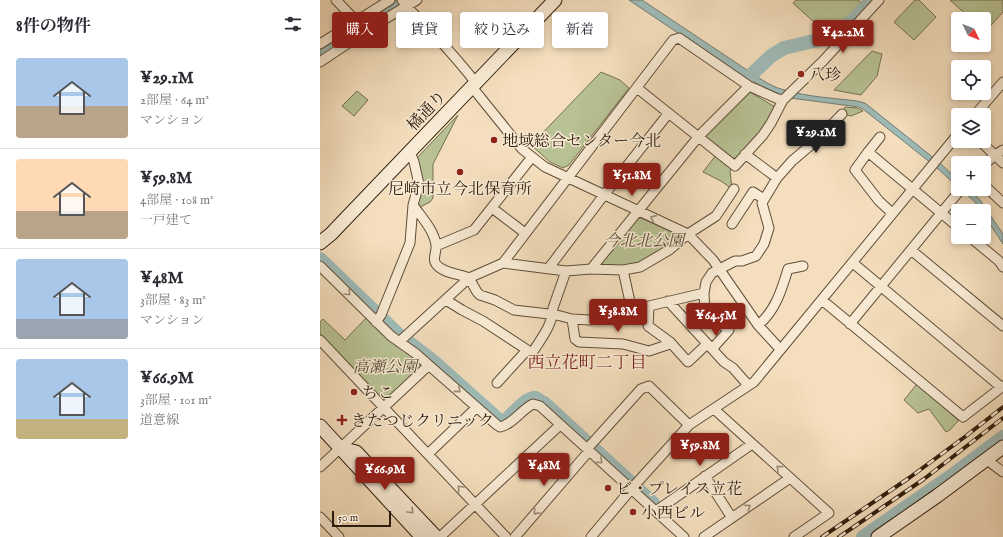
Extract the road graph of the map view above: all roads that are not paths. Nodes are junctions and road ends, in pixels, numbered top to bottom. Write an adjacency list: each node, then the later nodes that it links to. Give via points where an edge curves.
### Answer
1 (336, 0): 7 (street)
2 (388, 0): 8 (street)
3 (417, 0): 6 (street)
4 (554, 0): 13 (street, 橘通り)
5 (879, 0): 16 (street)
6 (405, 4): 11 (street); 13 (street, via 464,67)
7 (347, 12)
8 (370, 12)
9 (332, 35): 10 (street)
10 (321, 41)
11 (320, 62)
12 (1003, 82): 17 (street)
13 (474, 85): 23 (street, 橘通り); 27 (street, via 522,149)
14 (749, 86): 15 (street, via 679,38 673,40); 16 (street, via 778,100); 20 (street)
15 (637, 88): 18 (street); 30 (street)
16 (784, 99): 26 (street, via 772,123)
17 (981, 108)
18 (668, 114): 20 (street); 35 (street)
19 (842, 114): 31 (street)
20 (699, 136): 26 (street, via 735,166); 42 (street)
21 (880, 137): 24 (street)
22 (951, 142): 33 (street)
23 (410, 152): 39 (street, via 419,184); 50 (street, 橘通り)
24 (868, 152): 33 (street); 43 (street, via 856,170 879,201)
25 (999, 152): 28 (street); 29 (street)
26 (745, 154): 31 (street)
27 (532, 157): 30 (street, via 545,167); 41 (street)
28 (991, 159)
29 (1003, 163)
30 (567, 177): 35 (street); 48 (street)
31 (777, 178): 37 (street)
32 (734, 189): 40 (street)
33 (913, 189): 43 (street); 44 (street)
34 (991, 192): 38 (street)
35 (604, 195): 42 (street); 59 (street)
36 (955, 196): 44 (street)
37 (764, 199): 45 (street, via 753,192); 61 (street, via 762,203 769,228 764,244 756,256)
38 (1003, 203)
39 (413, 205): 52 (street, via 432,232); 73 (street, via 410,243)
40 (723, 206): 45 (street); 49 (street, via 716,216)
41 (492, 208): 48 (street); 52 (street, via 474,230)
42 (638, 211): 49 (street, one-way to 42); 60 (street)
43 (892, 213): 55 (street)
44 (941, 214): 46 (street); 53 (street)
45 (738, 216): 47 (street)
46 (951, 222)
47 (732, 224)
48 (525, 233): 54 (street)
49 (688, 234): 61 (street); 62 (street, via 669,250 640,267)
50 (320, 243)
51 (978, 244): 58 (street)
52 (436, 246): 64 (street, via 435,260 442,270)
53 (911, 250): 65 (street); 77 (street)
54 (503, 263): 59 (street); 64 (street)
55 (853, 263): 65 (street); 68 (street)
56 (320, 266): 73 (street, one-way to 73)
57 (803, 266): 76 (street, via 788,269 780,295)
58 (1003, 267)
59 (548, 269): 63 (street)
60 (591, 269): 62 (street); 63 (street)
61 (719, 269): 66 (street, via 712,273 706,282); 76 (street)
62 (623, 270): 71 (street)
63 (566, 271): 72 (street)
64 (469, 278): 67 (street); 72 (street, via 480,295 514,310)
65 (880, 286): 75 (street); 87 (street)
66 (704, 293): 69 (street); 81 (street, via 705,314 729,330)
67 (446, 300): 79 (street); 83 (street)
68 (822, 300): 75 (street); 82 (street)
69 (668, 301): 70 (street); 81 (street)
70 (649, 307): 71 (street); 80 (street, via 648,326)
71 (632, 311): 74 (street, via 590,320)
72 (553, 314): 74 (street); 83 (street, via 549,326 532,353)
73 (378, 319): 79 (street, via 391,336)
74 (572, 319): 80 (street, via 575,339 579,342 623,344 649,351)
75 (850, 324): 87 (street, via 963,417)
76 (758, 325): 82 (street)
77 (1003, 326)
78 (320, 340): 88 (street)
79 (402, 340): 84 (street)
80 (670, 342): 81 (street, via 688,362)
81 (710, 347): 86 (street)
82 (780, 349): 86 (street, via 754,382)
83 (527, 350): 85 (street)
84 (429, 365): 88 (street); 89 (street, one-way to 89)
85 (497, 382)
86 (748, 385): 90 (street)
87 (1002, 386)
88 (384, 407): 96 (street); 98 (street)
89 (477, 407): 91 (street, via 500,427 507,426 526,407 533,404 540,406); 98 (street)
90 (714, 409): 92 (street); 94 (street)
91 (560, 425): 97 (street); 105 (street)
92 (689, 425): 97 (street, via 648,386 641,389); 104 (street)
93 (320, 426): 96 (street)
94 (752, 444): 102 (street); 103 (street, one-way to 94)
95 (1003, 447): 99 (street)
96 (340, 448): 100 (street); 110 (street, via 341,462); 111 (street); 112 (street, one-way to 112, via 356,452)
97 (589, 448): 104 (street, one-way to 104); 115 (street, one-way to 115)
98 (428, 454): 105 (street, one-way to 98)
99 (987, 460): 101 (street); 120 (street)
100 (320, 467)
101 (1003, 472)
102 (705, 476): 106 (street); 108 (street)
103 (790, 478): 108 (street, one-way to 103); 119 (street, via 829,513)
104 (633, 487): 106 (street); 116 (street)
105 (476, 504): 113 (street); 114 (street)
106 (658, 510): 117 (street)
107 (320, 517): 109 (street)
108 (732, 518): 118 (street)
109 (339, 537)
110 (411, 537)
111 (422, 537)
112 (436, 537)
113 (440, 537)
114 (506, 537)
115 (514, 537)
116 (591, 537)
117 (684, 537)
118 (704, 537)
119 (794, 537)
120 (878, 537)

